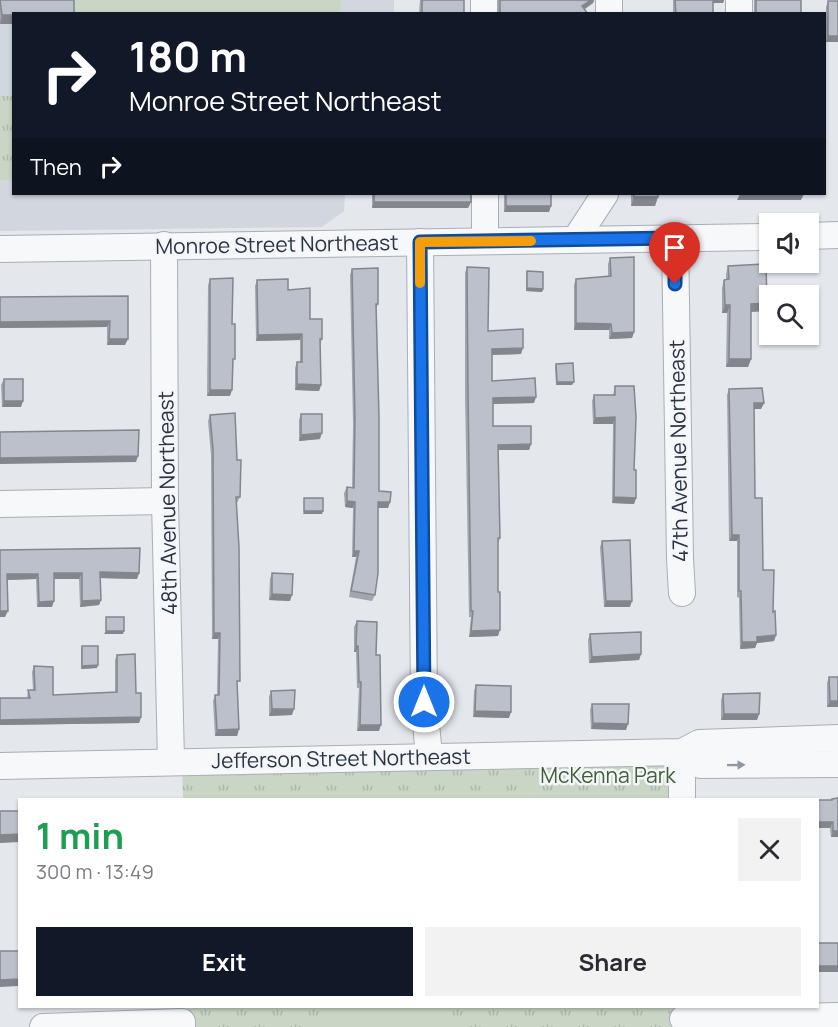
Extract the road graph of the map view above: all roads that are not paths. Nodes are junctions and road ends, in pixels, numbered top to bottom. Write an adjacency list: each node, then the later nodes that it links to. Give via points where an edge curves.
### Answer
1 (485, 195): 8 (street)
2 (605, 195): 7 (street)
3 (819, 236): 4 (street)
4 (838, 236)
5 (759, 237): 6 (street, Monroe Street Northeast)
6 (675, 238): 7 (street, Monroe Street Northeast); 14 (street, 47th Avenue Northeast)
7 (575, 240): 8 (street, Monroe Street Northeast)
8 (485, 241): 9 (street, Monroe Street Northeast)
9 (420, 242): 10 (street, Monroe Street Northeast); 17 (street, via 424,702)
10 (164, 245): 11 (street, Monroe Street Northeast); 12 (street, 48th Avenue Northeast)
11 (0, 249)
12 (165, 501): 13 (street); 18 (street, 48th Avenue Northeast)
13 (0, 504)
14 (682, 593)
15 (838, 738): 16 (street, Jefferson Street Northeast, via 699,743)
16 (682, 752): 17 (street, Jefferson Street Northeast); 19 (street, Jefferson Street Northeast, one-way to 19, via 699,765); 21 (street)
17 (429, 756): 18 (street, Jefferson Street Northeast)
18 (171, 761): 20 (street, Jefferson Street Northeast)
19 (838, 764)
20 (0, 766)
21 (682, 798)
22 (838, 1016): 23 (street)
23 (683, 1017)
24 (182, 1024): 25 (street)
25 (43, 1027)

